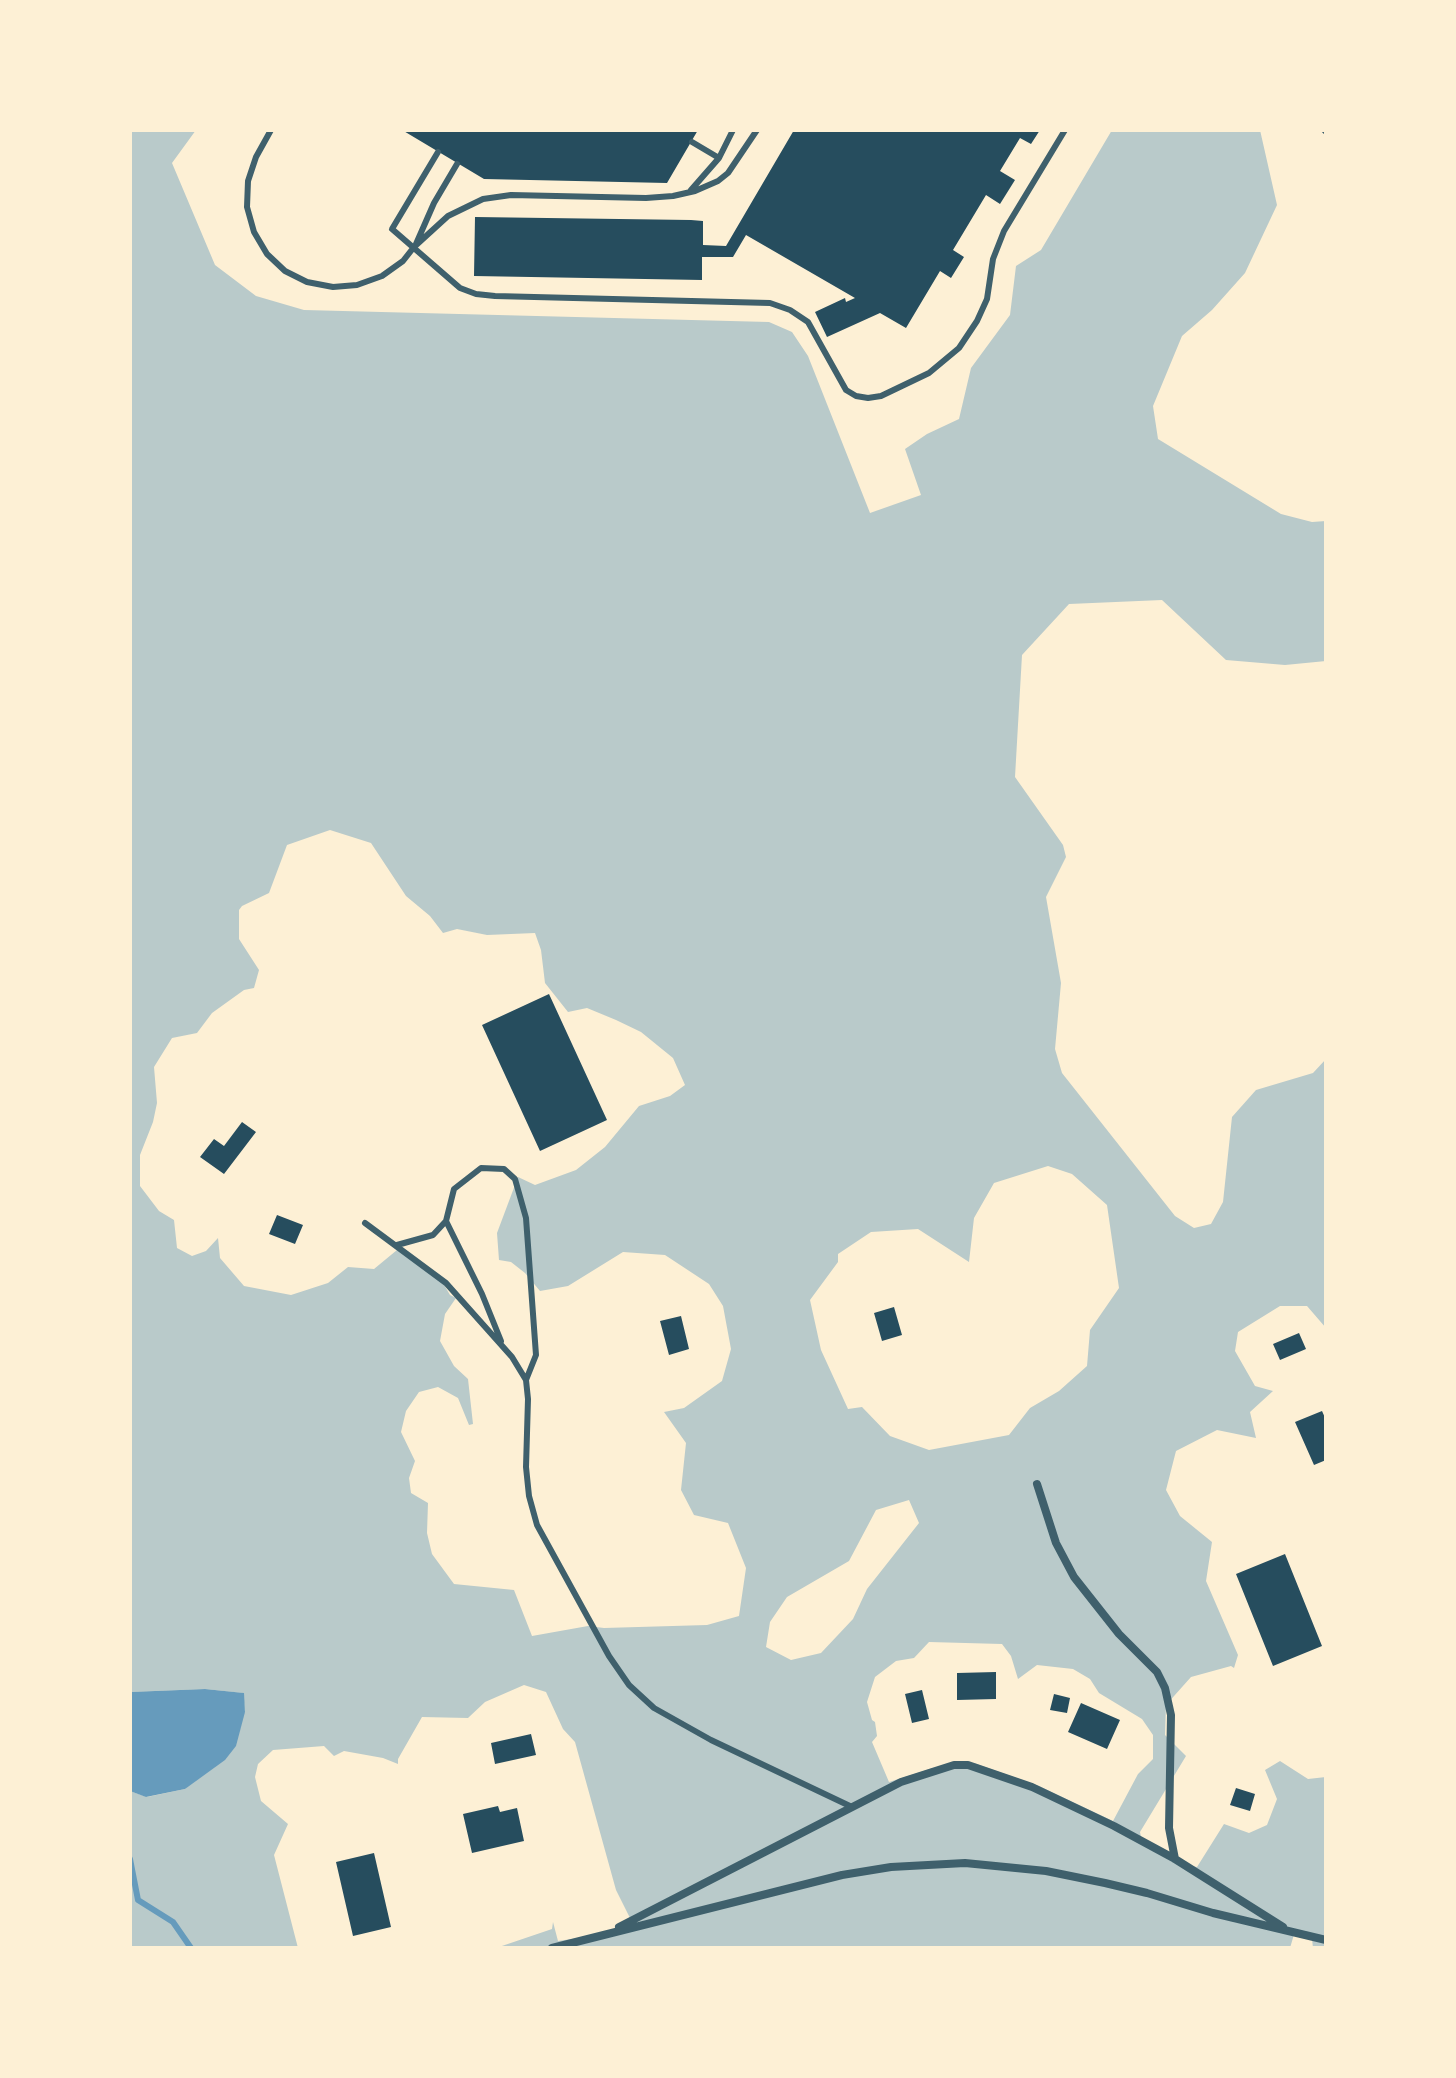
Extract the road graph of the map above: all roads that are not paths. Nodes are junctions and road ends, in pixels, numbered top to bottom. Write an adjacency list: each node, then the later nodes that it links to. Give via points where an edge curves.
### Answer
1 (271, 130): 10 (lane, via 251,169 247,207 260,243 285,271 320,285 357,285 393,269)
2 (733, 130): 7 (lane)
3 (757, 130): 9 (lane, via 728,173)
4 (1065, 130): 10 (lane, via 1004,231 987,299 968,335 940,366 881,396 856,396 846,390 808,322 780,306 476,294 454,283)
5 (692, 142): 7 (lane)
6 (438, 152): 10 (lane, via 392,229)
7 (719, 158): 9 (lane)
8 (457, 164): 10 (lane)
9 (684, 194): 10 (lane, via 492,197 457,210)
10 (414, 247)
11 (446, 1221): 13 (lane, via 433,1235); 14 (lane); 15 (lane, via 454,1189 481,1168 504,1169 515,1179 526,1218 536,1355)
12 (365, 1223): 13 (lane)
13 (397, 1245): 14 (lane, via 446,1283)
14 (504, 1347): 15 (lane)
15 (526, 1380): 17 (lane, via 526,1467 537,1525 624,1678 654,1708)
16 (1037, 1484): 18 (street, via 1056,1543 1074,1577 1165,1688 1171,1715 1169,1828)
17 (852, 1807): 18 (street, via 914,1777 968,1765 1059,1799); 20 (street)
18 (1175, 1859): 19 (street)
19 (1290, 1931): 20 (street, via 1105,1883 965,1863 842,1875); 21 (street)
20 (608, 1933): 22 (street)
21 (1326, 1940)
22 (552, 1948)

